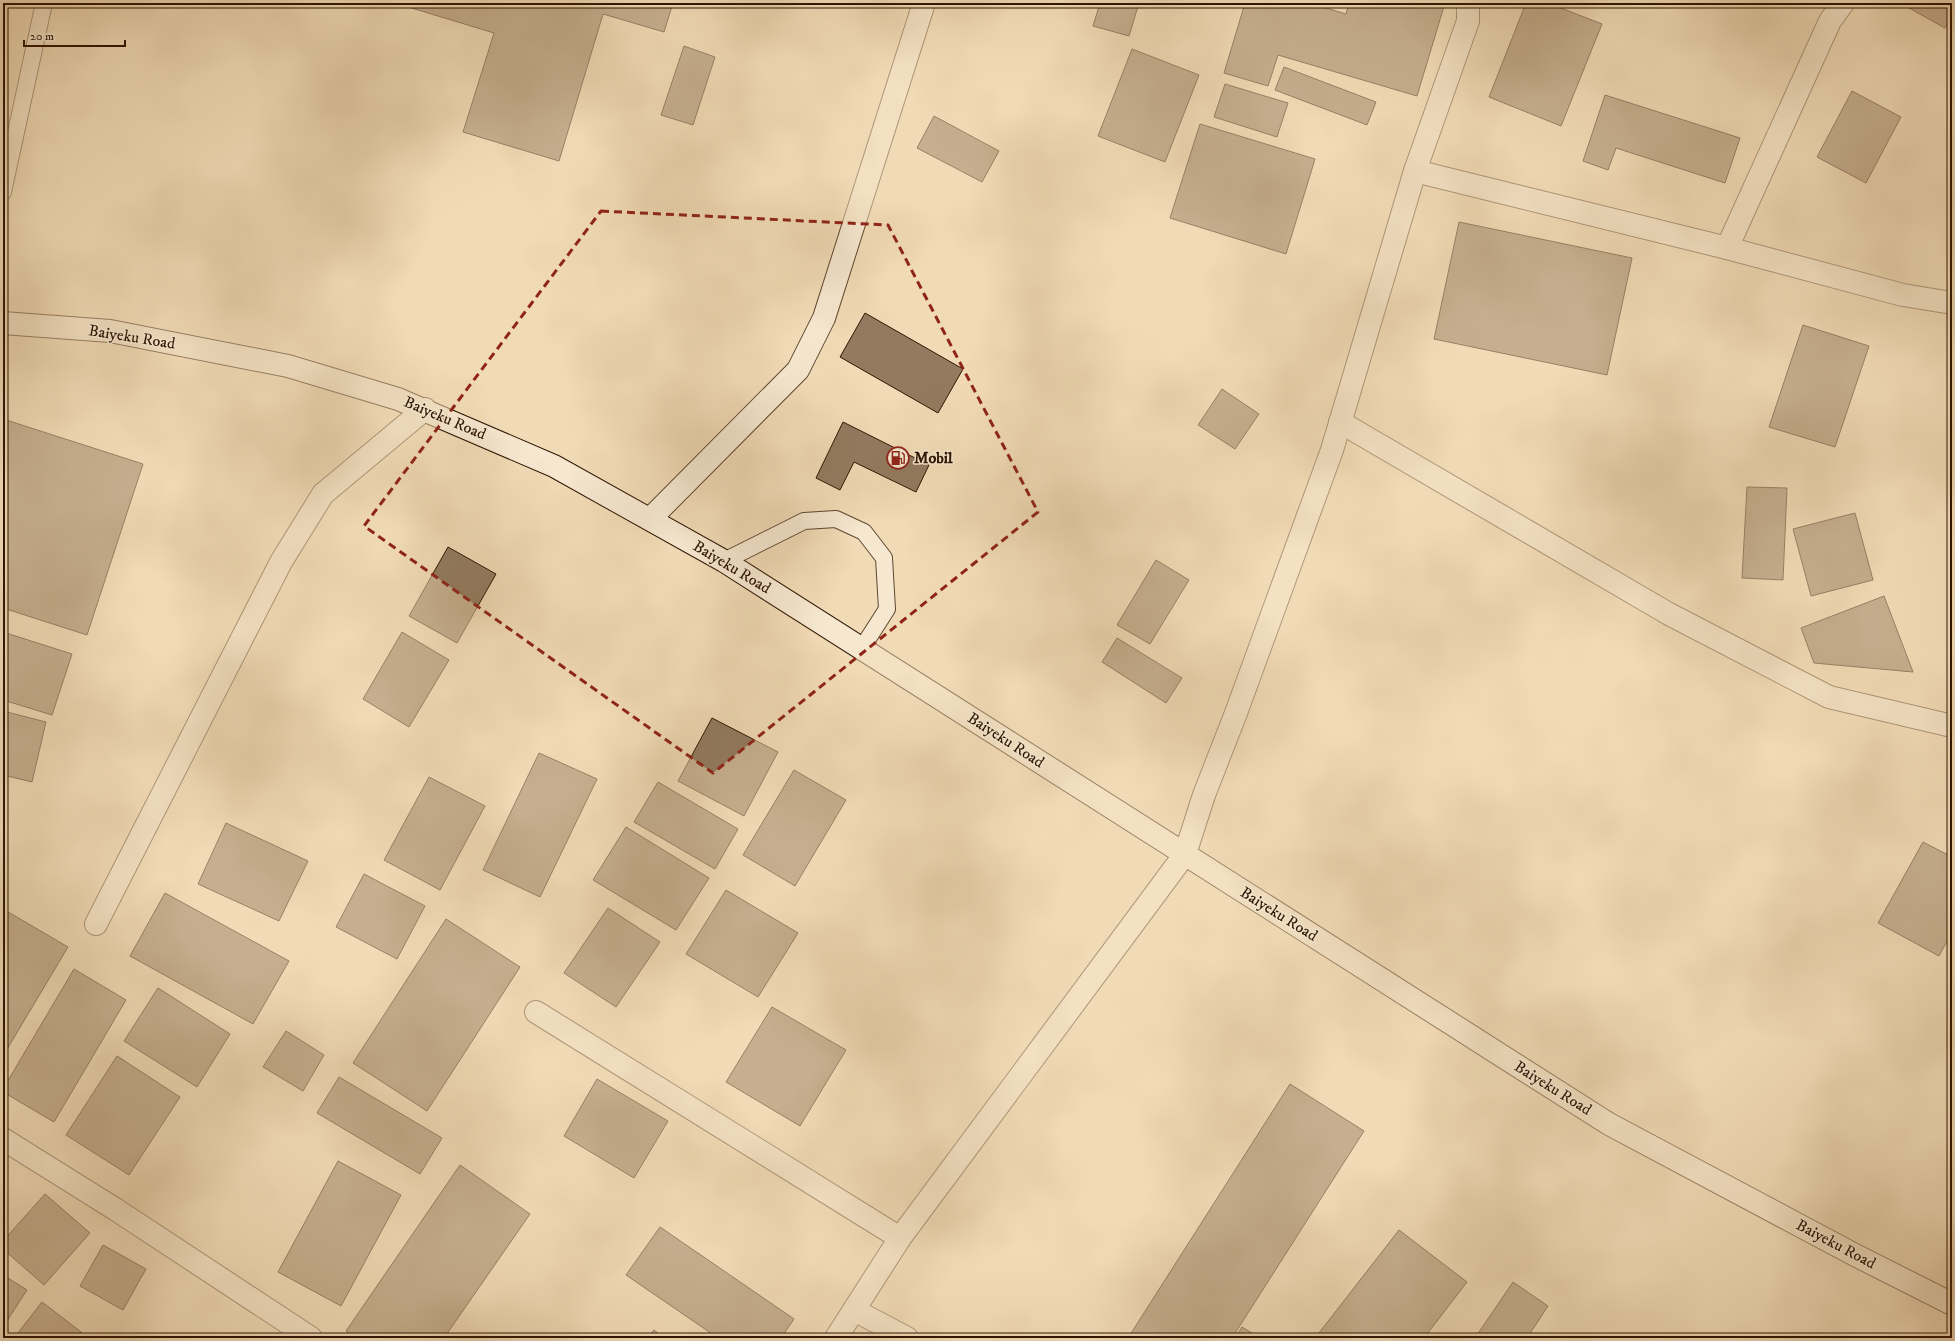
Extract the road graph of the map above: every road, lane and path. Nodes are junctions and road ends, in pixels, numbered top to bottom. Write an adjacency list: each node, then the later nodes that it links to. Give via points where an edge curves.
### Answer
1 (44, 3): 6 (lane)
2 (924, 3): 12 (street, via 824,318 798,370)
3 (1468, 3): 5 (street, via 1468,21)
4 (1843, 3): 7 (street, via 1830,21)
5 (1415, 171): 7 (street); 11 (street)
6 (3, 192)
7 (1727, 248): 8 (street, via 1903,295)
8 (1952, 303)
9 (3, 323): 10 (street, Baiyeku Road, via 110,331 288,366 398,398)
10 (425, 409): 12 (street, Baiyeku Road, via 554,466); 17 (street, via 323,494 280,562)
11 (1340, 422): 15 (street, via 1669,614 1829,697); 16 (street, via 1332,450 1204,795)
12 (650, 519): 13 (street, Baiyeku Road)
13 (724, 561): 14 (street, Baiyeku Road); 14 (lane, via 804,521 836,519 864,532 884,558 887,609)
14 (862, 648): 16 (street, Baiyeku Road)
15 (1952, 726)
16 (1185, 854): 20 (street); 21 (street, Baiyeku Road, via 1609,1124)
17 (96, 924)
18 (536, 1012): 20 (street)
19 (3, 1139): 23 (street)
20 (900, 1238): 22 (street)
21 (1952, 1304)
22 (854, 1310): 24 (street); 25 (street)
23 (311, 1338)
24 (836, 1338)
25 (907, 1338)

